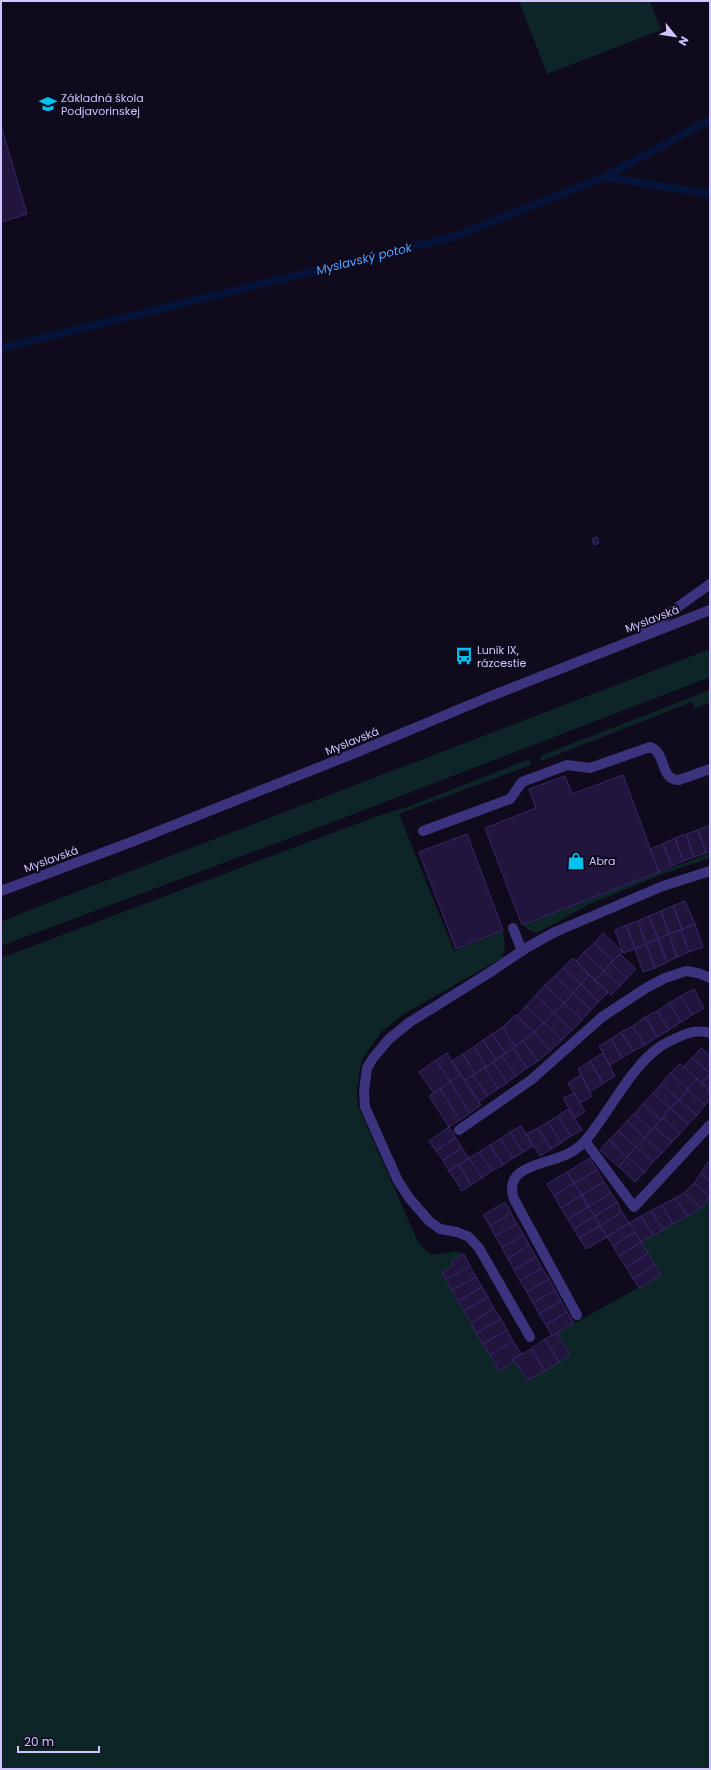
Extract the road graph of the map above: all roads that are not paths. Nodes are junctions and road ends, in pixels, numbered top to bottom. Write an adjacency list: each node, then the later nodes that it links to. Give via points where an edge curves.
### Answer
1 (710, 584): 3 (street)
2 (710, 610): 3 (street, Myslavská)
3 (631, 640): 7 (street, Myslavská, via 141,838)
4 (710, 769): 5 (street, via 674,780 669,778 657,751 650,747 590,768 567,765 522,782 510,799)
5 (422, 831)
6 (710, 871): 9 (street, via 663,886 555,932)
7 (1, 890)
8 (513, 928): 9 (street)
9 (522, 951): 16 (street, via 410,1022 389,1039 367,1068 364,1091 365,1107 398,1180 410,1199 428,1221 440,1229 469,1237 476,1245)
10 (710, 978): 13 (street, via 686,972 665,978 646,988 602,1017 531,1080)
11 (710, 1033): 14 (street, via 690,1032 655,1051 642,1064)
12 (710, 1125): 14 (street, via 634,1207)
13 (459, 1130)
14 (585, 1141): 15 (street, via 568,1154 522,1171 515,1177 511,1189)
15 (577, 1315)
16 (530, 1337)

